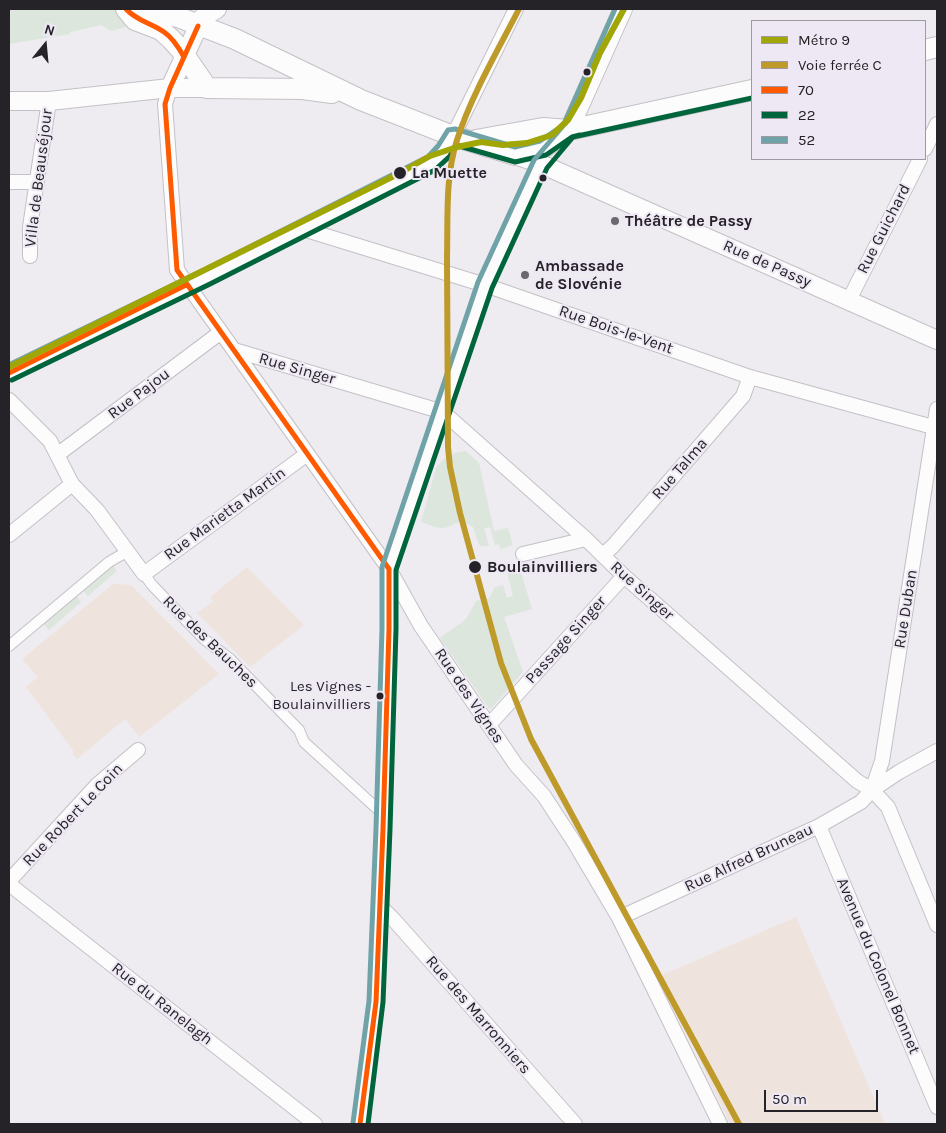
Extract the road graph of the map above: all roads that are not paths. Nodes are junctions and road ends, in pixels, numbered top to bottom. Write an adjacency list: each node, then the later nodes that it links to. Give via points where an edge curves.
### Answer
1 (127, 9): 6 (main road, via 135,20 161,30)
2 (148, 9): 5 (main road, via 178,17)
3 (516, 9): 15 (street)
4 (623, 9): 14 (street)
5 (204, 15): 6 (street); 10 (main road, via 235,39)
6 (184, 57): 7 (street); 8 (main road)
7 (170, 88): 8 (street); 12 (street); 24 (street, Rue des Vignes, via 165,104 177,270)
8 (207, 88): 10 (main road, via 314,90)
9 (751, 90): 14 (main road)
10 (361, 100): 15 (main road)
11 (9, 101): 12 (street)
12 (49, 101): 21 (street, Villa de Beauséjour)
13 (937, 124): 16 (street)
14 (569, 130): 15 (main road, via 543,128); 17 (main road, via 543,148); 19 (street)
15 (461, 138): 17 (main road); 22 (street, via 432,163)
16 (926, 147)
17 (515, 155): 19 (street, Rue de Passy)
18 (919, 160): 26 (street, Rue Guichard)
19 (541, 164): 25 (street); 26 (street, Rue de Passy)
20 (9, 182): 21 (street)
21 (37, 182): 23 (street, Villa de Beauséjour, via 30,227)
22 (300, 228): 24 (street); 25 (street, Rue Bois-le-Vent)
23 (30, 256)
24 (186, 285): 27 (street, Rue des Vignes); 30 (street)
25 (485, 285): 31 (street, Rue Bois-le-Vent); 34 (street)
26 (849, 300): 28 (street, Rue de Passy)
27 (221, 332): 29 (street, Rue des Vignes); 37 (street, Rue Pajou)
28 (937, 340)
29 (234, 350): 34 (street, Rue Singer); 36 (street, Rue des Vignes)
30 (9, 373)
31 (750, 377): 35 (street, Rue Bois-le-Vent); 43 (street, Rue Talma, via 744,396)
32 (9, 400): 37 (street, via 50,441)
33 (937, 409): 35 (street, Rue Duban)
34 (443, 412): 40 (street, Rue Singer); 44 (street)
35 (934, 427): 51 (street, Rue Duban, via 882,761)
36 (307, 454): 44 (street, Rue des Vignes); 45 (street, Rue Marietta Martin)
37 (57, 456): 38 (street)
38 (72, 484): 39 (street); 41 (street, via 97,510)
39 (9, 535)
40 (586, 539): 42 (street); 43 (street, Rue Singer)
41 (128, 551): 45 (street); 47 (street, via 109,562)
42 (522, 554)
43 (603, 555): 46 (street, Rue Singer)
44 (389, 569): 48 (street, Rue des Vignes, via 421,626); 52 (street)
45 (144, 574): 52 (street, Rue des Bauches, via 204,639 230,659 299,730 304,742)
46 (624, 576): 48 (street, Passage Singer); 51 (street, Rue Singer, via 857,781)
47 (9, 646)
48 (489, 725): 56 (street, Rue des Vignes, via 516,766 549,804)
49 (138, 750): 54 (street, Rue Robert Le Coin, via 98,784)
50 (937, 751): 51 (street, Rue Alfred Bruneau)
51 (872, 790): 53 (street, Rue Alfred Bruneau, via 860,802); 57 (street, Rue Singer, via 888,807)
52 (383, 814): 55 (street)
53 (819, 826): 56 (street, Rue Alfred Bruneau); 58 (street, Avenue du Colonel Bonnet)
54 (9, 883): 59 (street, Rue du Ranelagh)
55 (380, 907): 60 (street, via 376,1002); 61 (street, Rue des Marronniers)
56 (620, 918): 62 (street, Rue des Vignes)
57 (937, 925)
58 (937, 1106)
59 (315, 1124)
60 (360, 1124)
61 (575, 1124)
62 (720, 1124)

